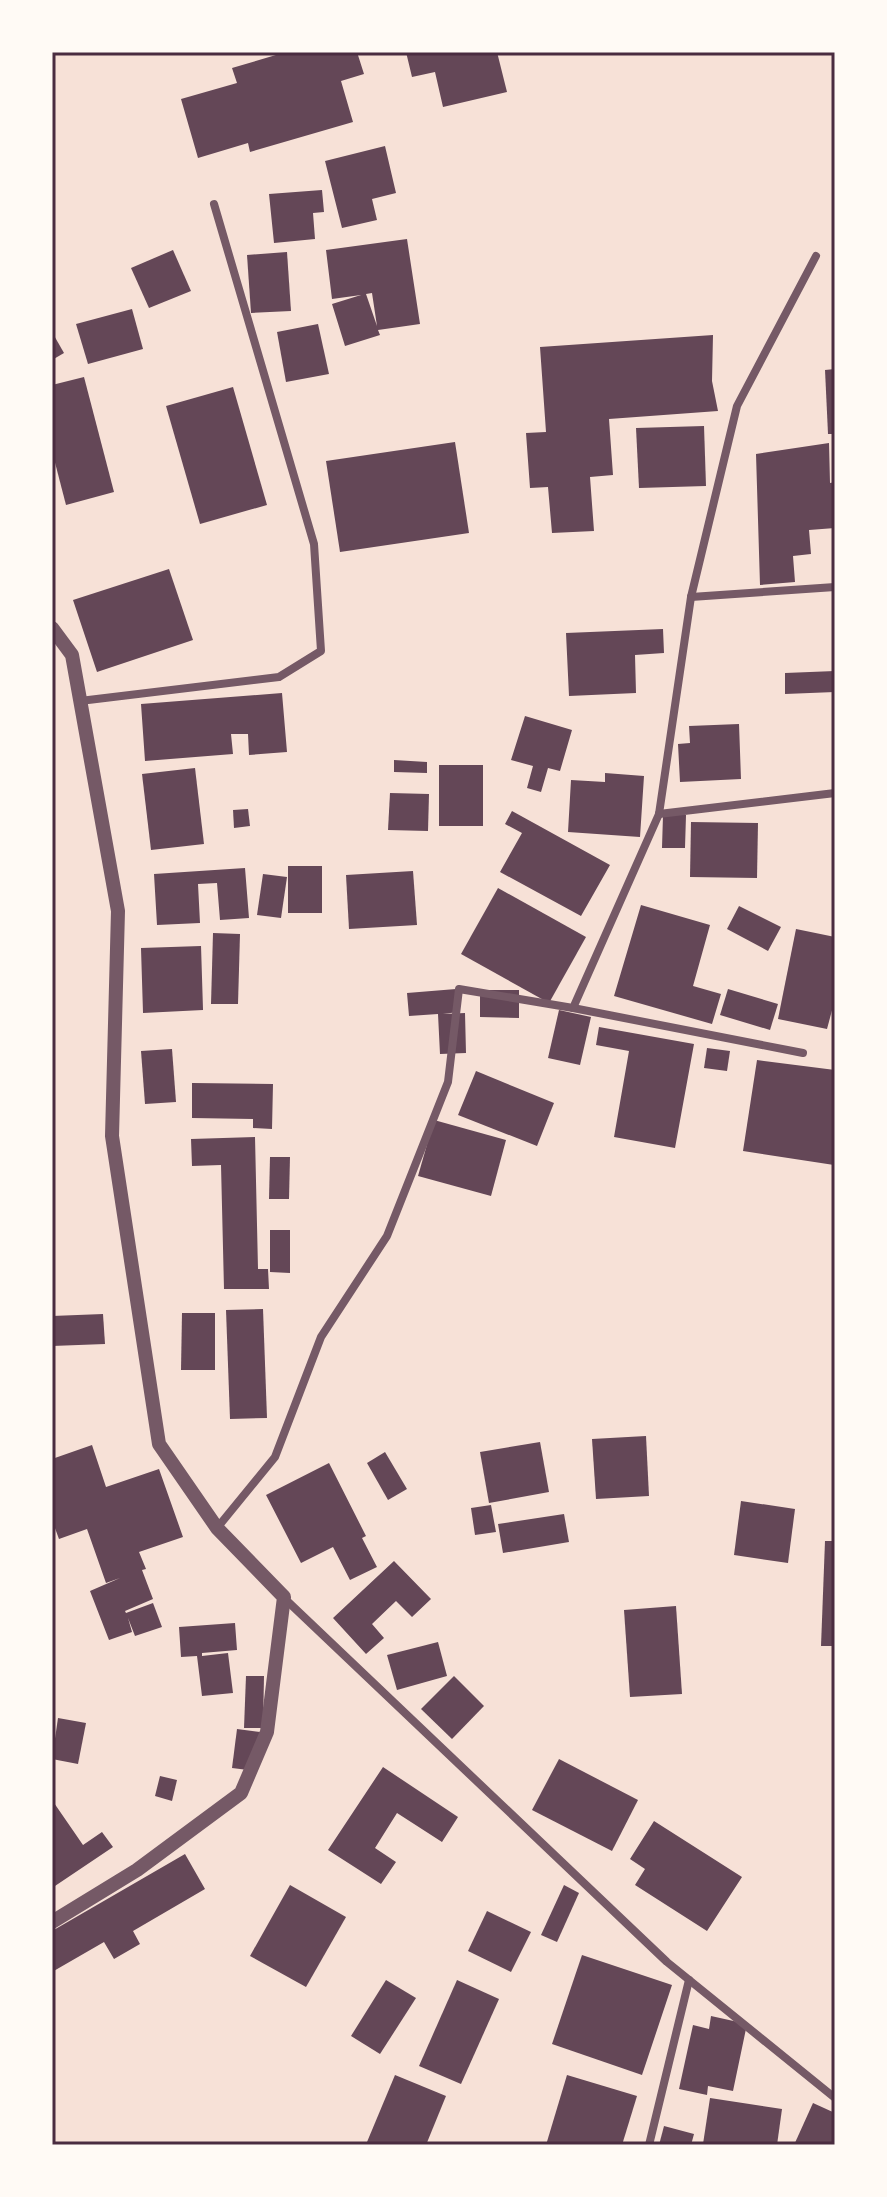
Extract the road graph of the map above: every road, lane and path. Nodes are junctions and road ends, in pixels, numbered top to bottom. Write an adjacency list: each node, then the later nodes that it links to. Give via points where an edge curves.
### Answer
1 (214, 204): 6 (street, via 314,544 321,651 279,677)
2 (816, 256): 4 (street, via 737,406)
3 (835, 587): 4 (street)
4 (691, 597): 8 (street)
5 (52, 628): 6 (street, via 72,655)
6 (80, 701): 11 (street, via 118,911 112,1136 159,1444)
7 (835, 793): 8 (street)
8 (659, 814): 9 (street)
9 (573, 1008): 10 (street); 11 (street, via 459,989 448,1082 387,1236 321,1337 275,1457)
10 (803, 1053)
11 (217, 1528): 12 (street)
12 (284, 1597): 13 (street, via 267,1732 241,1793 137,1870); 14 (street)
13 (52, 1922)
14 (689, 1980): 15 (street); 16 (street)
15 (835, 2098)
16 (649, 2145)

